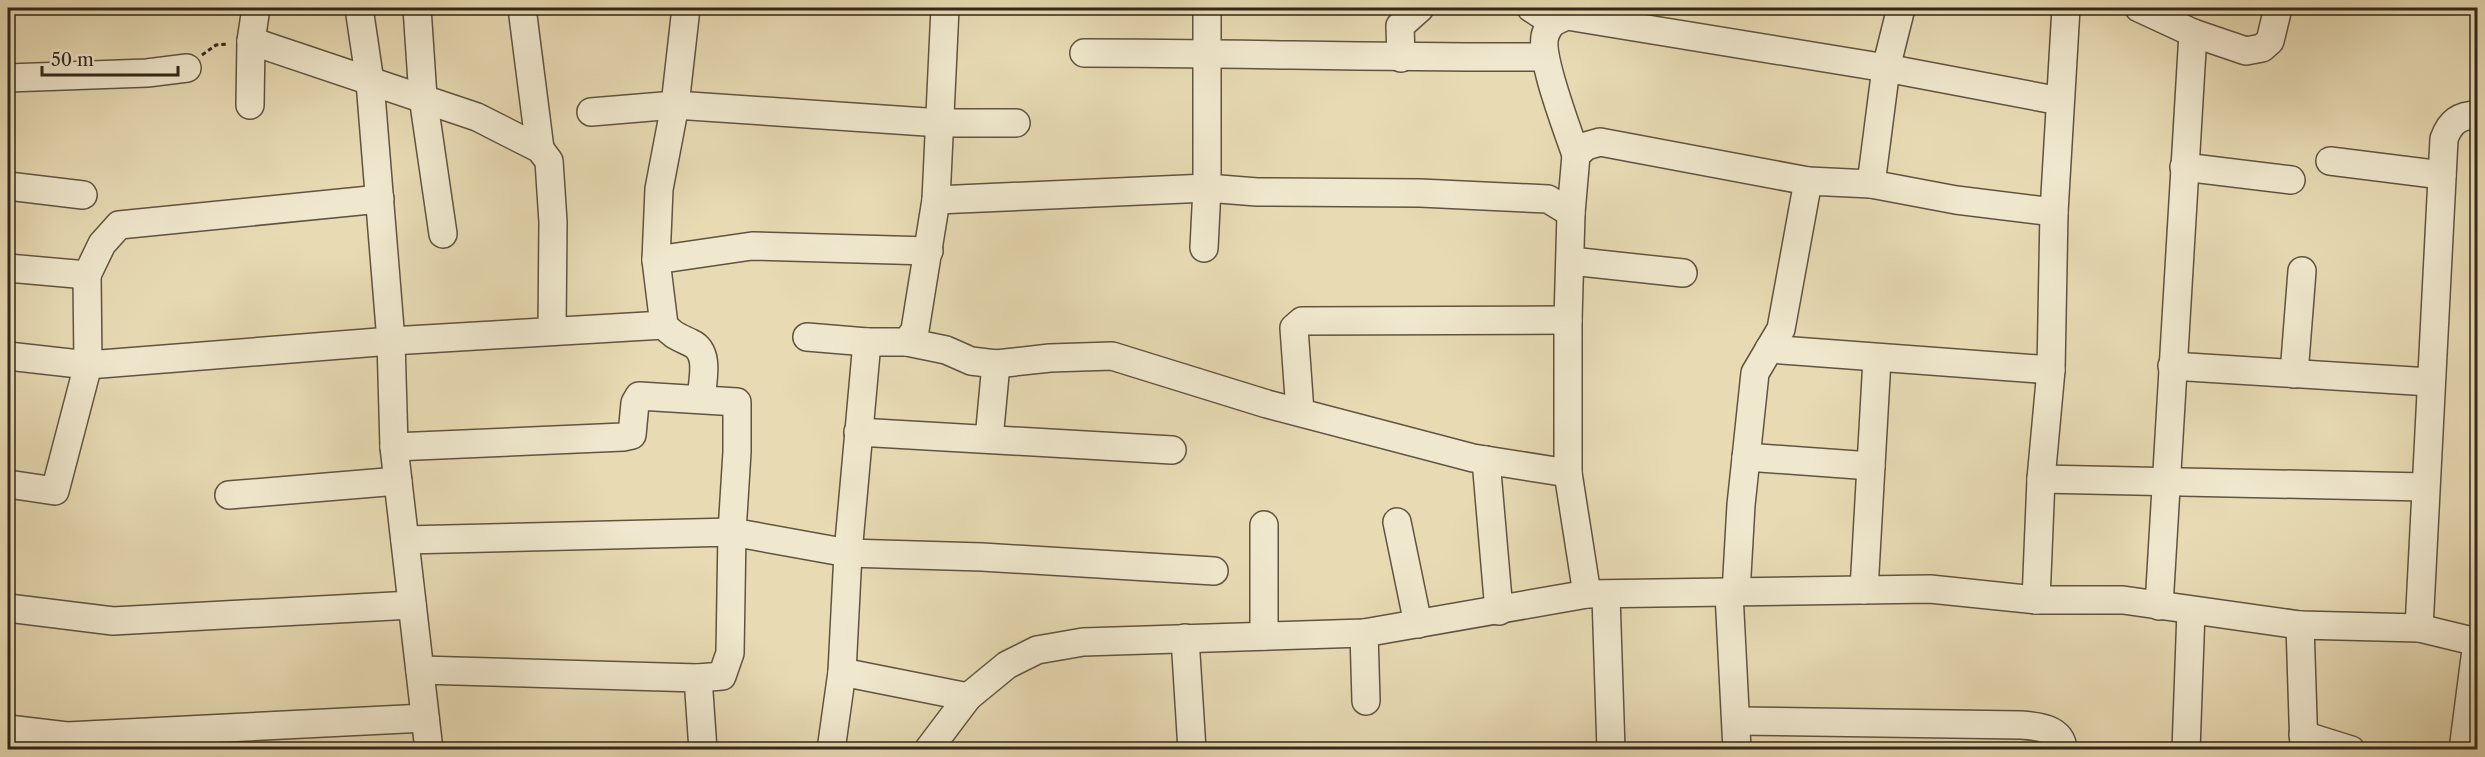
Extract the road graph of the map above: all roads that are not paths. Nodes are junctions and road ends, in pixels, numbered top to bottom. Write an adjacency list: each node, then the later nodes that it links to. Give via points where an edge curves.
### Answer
1 (256, 8): 15 (street)
2 (359, 8): 23 (street)
3 (417, 8): 24 (street)
4 (522, 8): 32 (street)
5 (686, 8): 27 (street)
6 (945, 8): 30 (street)
7 (1207, 8): 17 (street)
8 (1420, 8): 19 (street, via 1400,26)
9 (1901, 8): 21 (street)
10 (2066, 8): 25 (street)
11 (2139, 8): 14 (street)
12 (2278, 8): 14 (street, via 2270,41 2262,48 2246,51)
13 (1541, 15): 18 (street); 21 (street)
14 (2193, 33): 35 (street)
15 (251, 41): 23 (street); 26 (street)
16 (1084, 53): 17 (street)
17 (1207, 53): 19 (street); 41 (street)
18 (1545, 57): 19 (street); 33 (street)
19 (1401, 58)
20 (187, 68): 22 (street)
21 (1886, 68): 25 (street); 39 (street)
22 (8, 78)
23 (370, 82): 24 (street); 43 (street)
24 (423, 97): 32 (street, via 477,117); 47 (street)
25 (2060, 101): 45 (street)
26 (250, 105)
27 (675, 105): 28 (street); 30 (street); 50 (street, via 659,189)
28 (591, 112)
29 (2478, 115): 36 (street, via 2465,115 2448,126)
30 (941, 123): 31 (street); 44 (street)
31 (1017, 123)
32 (540, 149): 58 (street, via 549,161)
33 (1576, 155): 38 (street, via 1586,146 1600,142); 46 (street)
34 (2330, 161): 36 (street)
35 (2184, 167): 37 (street); 68 (street)
36 (2442, 175): 71 (street)
37 (2291, 180)
38 (1808, 181): 39 (street); 63 (street, via 1781,329)
39 (1871, 184): 45 (street)
40 (8, 186): 42 (street)
41 (1207, 188): 44 (street); 46 (street, via 1548,199); 48 (street)
42 (83, 195)
43 (380, 199): 55 (street, via 118,225 102,244); 60 (street)
44 (936, 200): 49 (street)
45 (2054, 212): 69 (street)
46 (1571, 213): 51 (street)
47 (443, 234)
48 (1204, 248)
49 (930, 251): 50 (street, via 752,246); 62 (street, via 915,330)
50 (656, 260): 57 (street)
51 (1571, 261): 54 (street); 56 (street)
52 (8, 268): 55 (street)
53 (2302, 271): 70 (street)
54 (1683, 273)
55 (87, 275): 67 (street)
56 (1568, 320): 73 (street, via 1302,321 1294,328); 81 (street)
57 (664, 325): 58 (street); 72 (street, via 704,357)
58 (552, 330): 60 (street)
59 (807, 337): 61 (street)
60 (391, 341): 67 (street); 76 (street)
61 (867, 342): 62 (street); 74 (street)
62 (907, 342): 66 (street, via 946,350 971,361)
63 (1769, 349): 65 (street); 78 (street, via 1755,373)
64 (8, 356): 67 (street)
65 (1877, 359): 69 (street); 80 (street)
66 (996, 364): 73 (street, via 1112,356); 75 (street)
67 (88, 365): 85 (street, via 55,491)
68 (2172, 366): 70 (street); 84 (street)
69 (2051, 370): 82 (street)
70 (2294, 374): 71 (street)
71 (2430, 382): 86 (street)
72 (700, 399): 76 (street, via 639,396 632,435 623,437); 90 (street, via 737,402)
73 (1300, 412): 79 (street)
74 (858, 432): 75 (street); 92 (street)
75 (989, 439): 77 (street)
76 (394, 447): 83 (street)
77 (1172, 450)
78 (1746, 457): 80 (street); 95 (street)
79 (1486, 460): 81 (street); 101 (street)
80 (1871, 466): 94 (street)
81 (1568, 473): 96 (street)
82 (2042, 478): 84 (street); 97 (street)
83 (398, 481): 87 (street); 91 (street)
84 (2166, 482): 86 (street); 99 (street)
85 (8, 484)
86 (2425, 487): 105 (street)
87 (229, 495)
88 (1397, 522): 103 (street)
89 (1264, 525): 107 (street)
90 (732, 532): 91 (street); 92 (street); 111 (street, via 730,653 722,676)
91 (405, 540): 98 (street)
92 (848, 553): 93 (street); 110 (street)
93 (1214, 572)
94 (1864, 590): 95 (street); 97 (street, via 1930,589)
95 (1732, 593): 96 (street); 115 (street)
96 (1596, 595): 101 (street); 123 (street)
97 (2036, 600): 99 (street, via 2123,600)
98 (412, 605): 100 (street, via 113,621); 109 (street)
99 (2159, 606): 102 (street)
100 (8, 608)
101 (1499, 611): 103 (street)
102 (2191, 611): 104 (street); 126 (street)
103 (1418, 624): 106 (street)
104 (2301, 625): 105 (street); 117 (street)
105 (2419, 628): 128 (street, via 2478,642)
106 (1364, 633): 107 (street); 113 (street)
107 (1264, 636): 108 (street)
108 (1185, 638): 112 (street, via 1083,642 1037,650 1007,665); 122 (street)
109 (420, 670): 111 (street); 114 (street)
110 (842, 672): 112 (street); 120 (street)
111 (698, 678): 119 (street)
112 (968, 697): 121 (street)
113 (1366, 701)
114 (426, 718): 116 (street, via 67,736); 118 (street)
115 (1736, 722): 124 (street); 125 (street, via 2021,725 2051,732 2059,737)
116 (8, 729)
117 (2304, 742): 127 (street)
118 (429, 750)
119 (703, 750)
120 (831, 750)
121 (928, 750)
122 (1192, 750)
123 (1611, 750)
124 (1737, 750)
125 (2063, 750)
126 (2186, 750)
127 (2351, 750)
128 (2463, 750)

